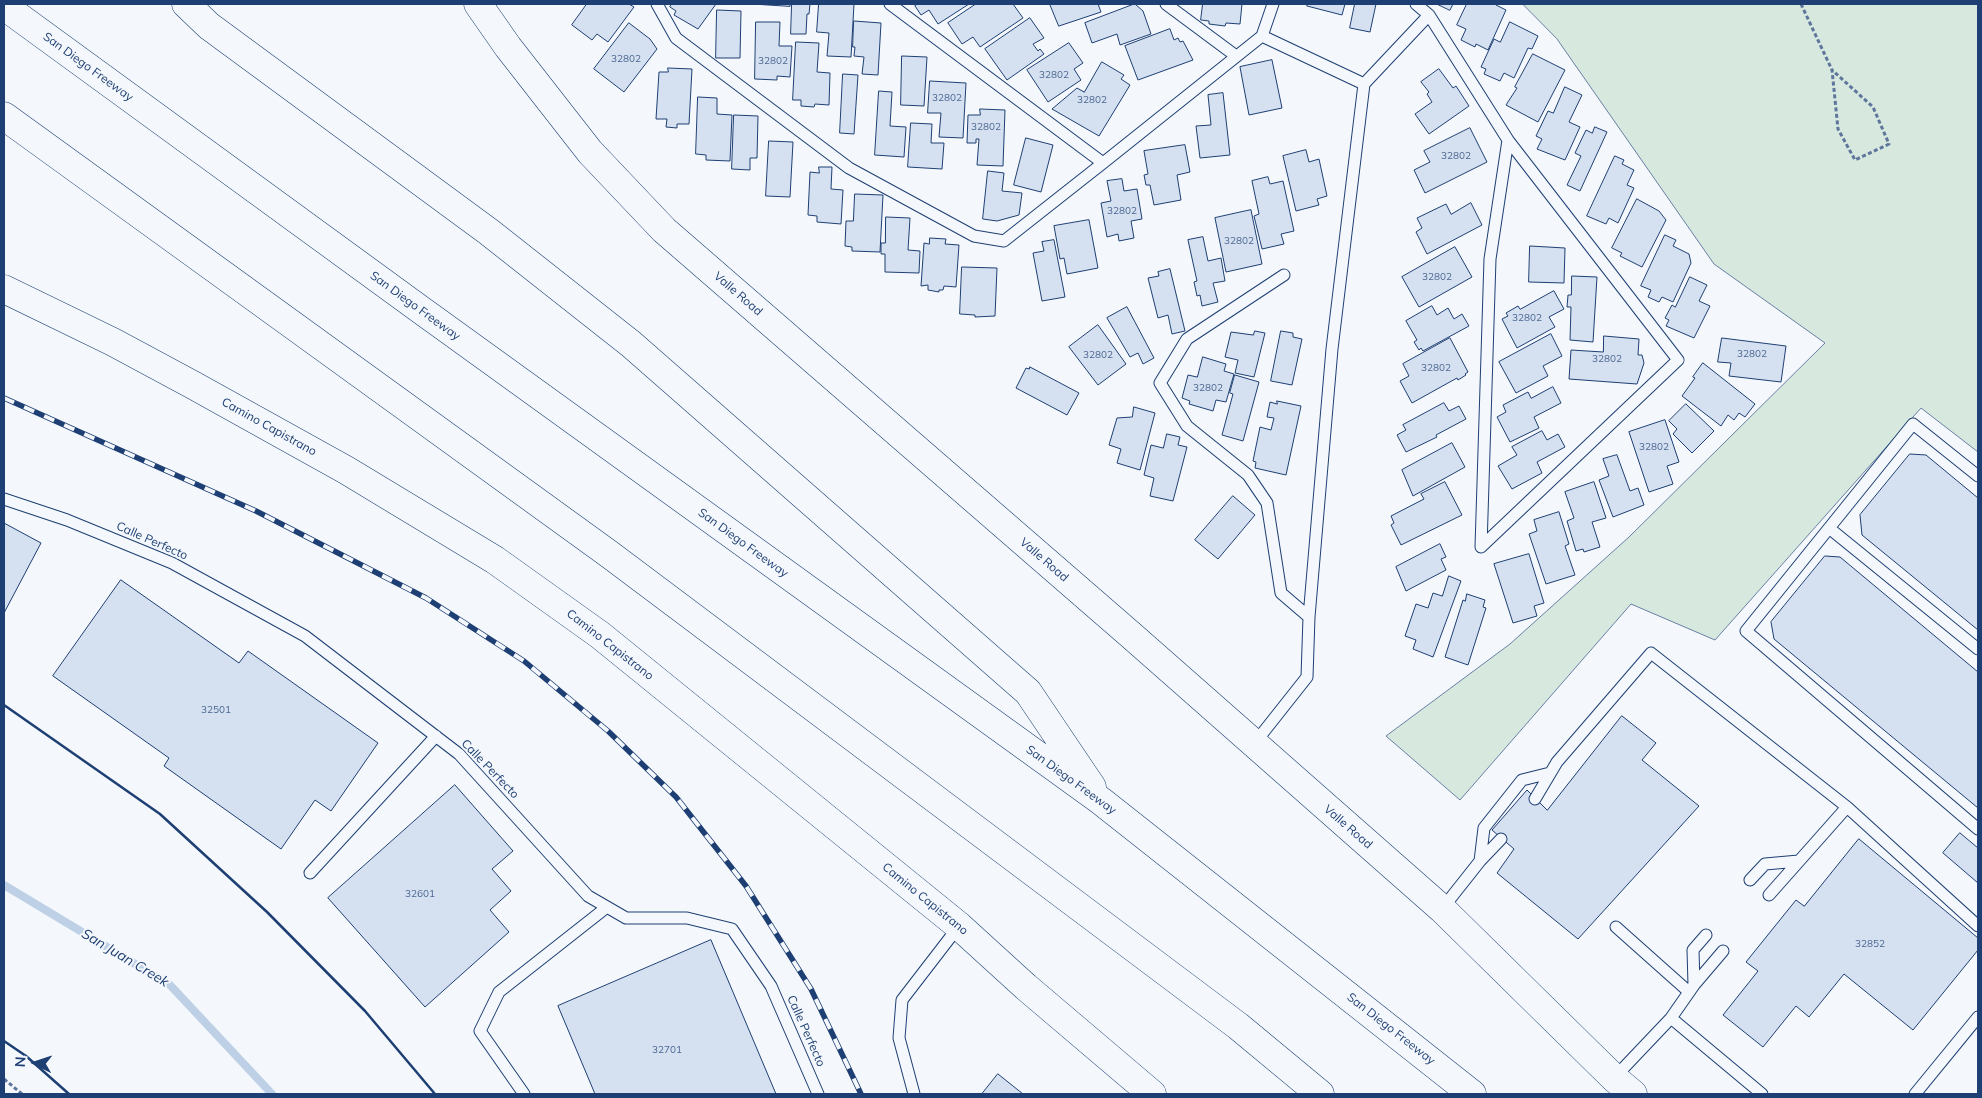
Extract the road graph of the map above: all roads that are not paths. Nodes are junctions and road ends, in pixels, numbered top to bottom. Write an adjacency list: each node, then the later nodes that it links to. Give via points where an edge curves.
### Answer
1 (186, 4): 27 (main road, via 209,26 496,238 631,344 1028,692)
2 (478, 4): 24 (main road, Valle Road, via 590,152 664,230)
3 (657, 4): 15 (lane, via 676,38 850,168 974,236 1004,241)
4 (890, 4): 15 (lane)
5 (1166, 4): 11 (lane)
6 (1273, 4): 10 (lane)
7 (1416, 4): 9 (lane)
8 (4, 6): 27 (main road, San Diego Freeway)
9 (1429, 15): 12 (lane); 14 (lane)
10 (1262, 36): 11 (lane); 12 (lane)
11 (1236, 56): 15 (lane)
12 (1364, 84): 21 (lane, via 1332,349)
13 (4, 116): 51 (main road, via 625,566 1238,1026)
14 (1508, 140): 14 (lane, via 1678,360 1482,547 1490,259)
15 (1103, 163)
16 (1284, 275): 21 (lane, via 1188,340 1160,384 1187,426 1248,475 1267,503 1281,593)
17 (4, 289): 38 (main road, Camino Capistrano, via 202,390 346,470 495,560 600,635)
18 (1978, 476): 20 (lane, via 1913,424)
19 (4, 499): 23 (lane, Calle Perfecto, via 67,520 172,563 305,636)
20 (1829, 528): 22 (lane); 29 (lane, via 1746,631)
21 (1310, 617): 24 (lane, via 1307,677)
22 (1978, 649)
23 (436, 736): 33 (lane); 36 (lane, Calle Perfecto, via 459,754 588,896)
24 (1254, 744): 37 (main road, Valle Road)
25 (1550, 773): 26 (lane); 28 (lane, via 1651,653); 31 (lane, via 1522,780 1484,828)
26 (1534, 799)
27 (1101, 801): 52 (main road, San Diego Freeway)
28 (1847, 807): 32 (lane); 39 (lane)
29 (1978, 829)
30 (1501, 839): 31 (lane)
31 (1480, 861): 37 (lane)
32 (1799, 861): 34 (lane, via 1765,864); 35 (lane)
33 (310, 873)
34 (1750, 880)
35 (1769, 894)
36 (607, 907): 47 (lane, via 499,992 480,1031); 48 (lane, Calle Perfecto, via 626,918 687,918 732,929 771,986)
37 (1442, 909): 46 (main road, Valle Road)
38 (959, 926): 49 (lane, via 902,1000 899,1038); 50 (main road, Camino Capistrano)
39 (1978, 926)
40 (1616, 927): 43 (lane)
41 (1706, 935): 43 (lane, via 1693,950)
42 (1723, 950): 43 (lane)
43 (1692, 988): 45 (lane)
44 (1978, 1017): 54 (lane)
45 (1671, 1018): 46 (lane); 53 (lane)
46 (1624, 1086)
47 (524, 1094)
48 (818, 1094)
49 (914, 1094)
50 (1152, 1094)
51 (1320, 1094)
52 (1472, 1094)
53 (1762, 1094)
54 (1915, 1094)

